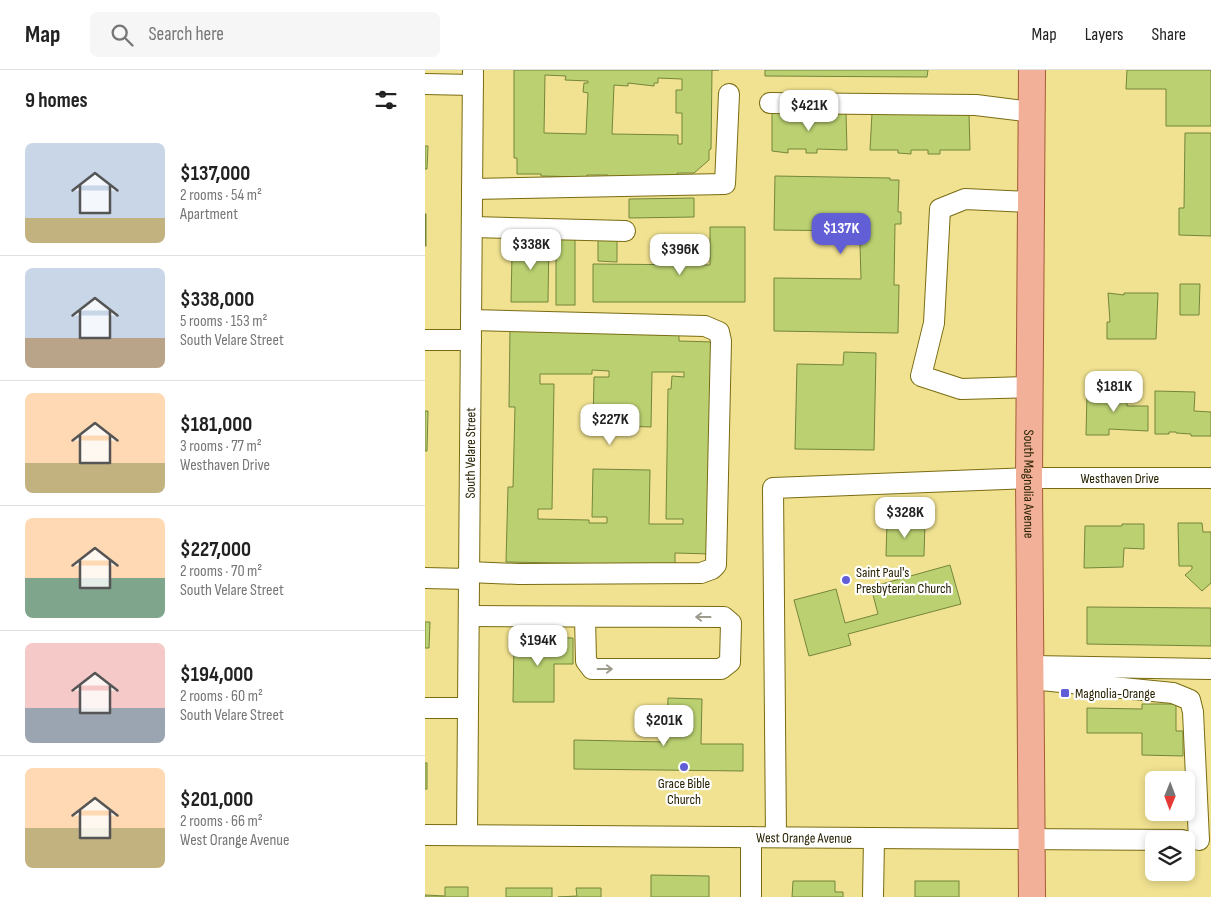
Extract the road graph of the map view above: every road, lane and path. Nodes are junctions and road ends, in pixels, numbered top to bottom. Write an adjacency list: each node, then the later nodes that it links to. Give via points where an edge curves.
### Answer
1 (1032, 70): 6 (main road, South Magnolia Avenue)
2 (473, 78): 3 (street); 7 (street, South Velare Street)
3 (425, 84)
4 (729, 94): 7 (street, via 725,184)
5 (770, 103): 6 (street, via 976,106)
6 (1032, 112): 8 (main road, South Magnolia Avenue)
7 (472, 189): 9 (street, South Velare Street)
8 (1031, 202): 14 (main road, South Magnolia Avenue); 14 (street, via 965,199 940,209 934,323 921,376 961,389)
9 (472, 227): 10 (street); 11 (street, South Velare Street)
10 (625, 231)
11 (471, 320): 13 (street, South Velare Street); 17 (street, via 705,326 719,332 721,341 716,565 712,570 701,573)
12 (425, 340): 13 (street)
13 (471, 340): 17 (street, South Velare Street)
14 (1031, 387): 15 (main road, South Magnolia Avenue)
15 (1029, 478): 16 (street, Westhaven Drive); 22 (main road, South Magnolia Avenue); 29 (street, Westhaven Drive, via 773,488)
16 (1211, 478)
17 (469, 576): 18 (street); 19 (street, South Velare Street)
18 (425, 578)
19 (469, 616): 20 (street); 24 (street, South Velare Street)
20 (585, 617): 20 (street, one-way to 20, via 586,661 592,668 721,669 730,662 731,624 724,616)
21 (1211, 669): 22 (street)
22 (1031, 673): 25 (street, via 1173,693 1190,700 1193,712); 31 (main road, South Magnolia Avenue)
23 (425, 708): 24 (street)
24 (468, 708): 27 (street, South Velare Street)
25 (1195, 831)
26 (425, 835): 27 (street, West Orange Avenue)
27 (467, 835): 28 (street, West Orange Avenue)
28 (751, 837): 29 (street, West Orange Avenue); 33 (street)
29 (776, 837): 30 (street, West Orange Avenue)
30 (874, 838): 31 (street, West Orange Avenue); 34 (street)
31 (1033, 839): 32 (street, West Orange Avenue); 35 (main road, South Magnolia Avenue)
32 (1145, 840)
33 (751, 897)
34 (873, 897)
35 (1032, 897)

